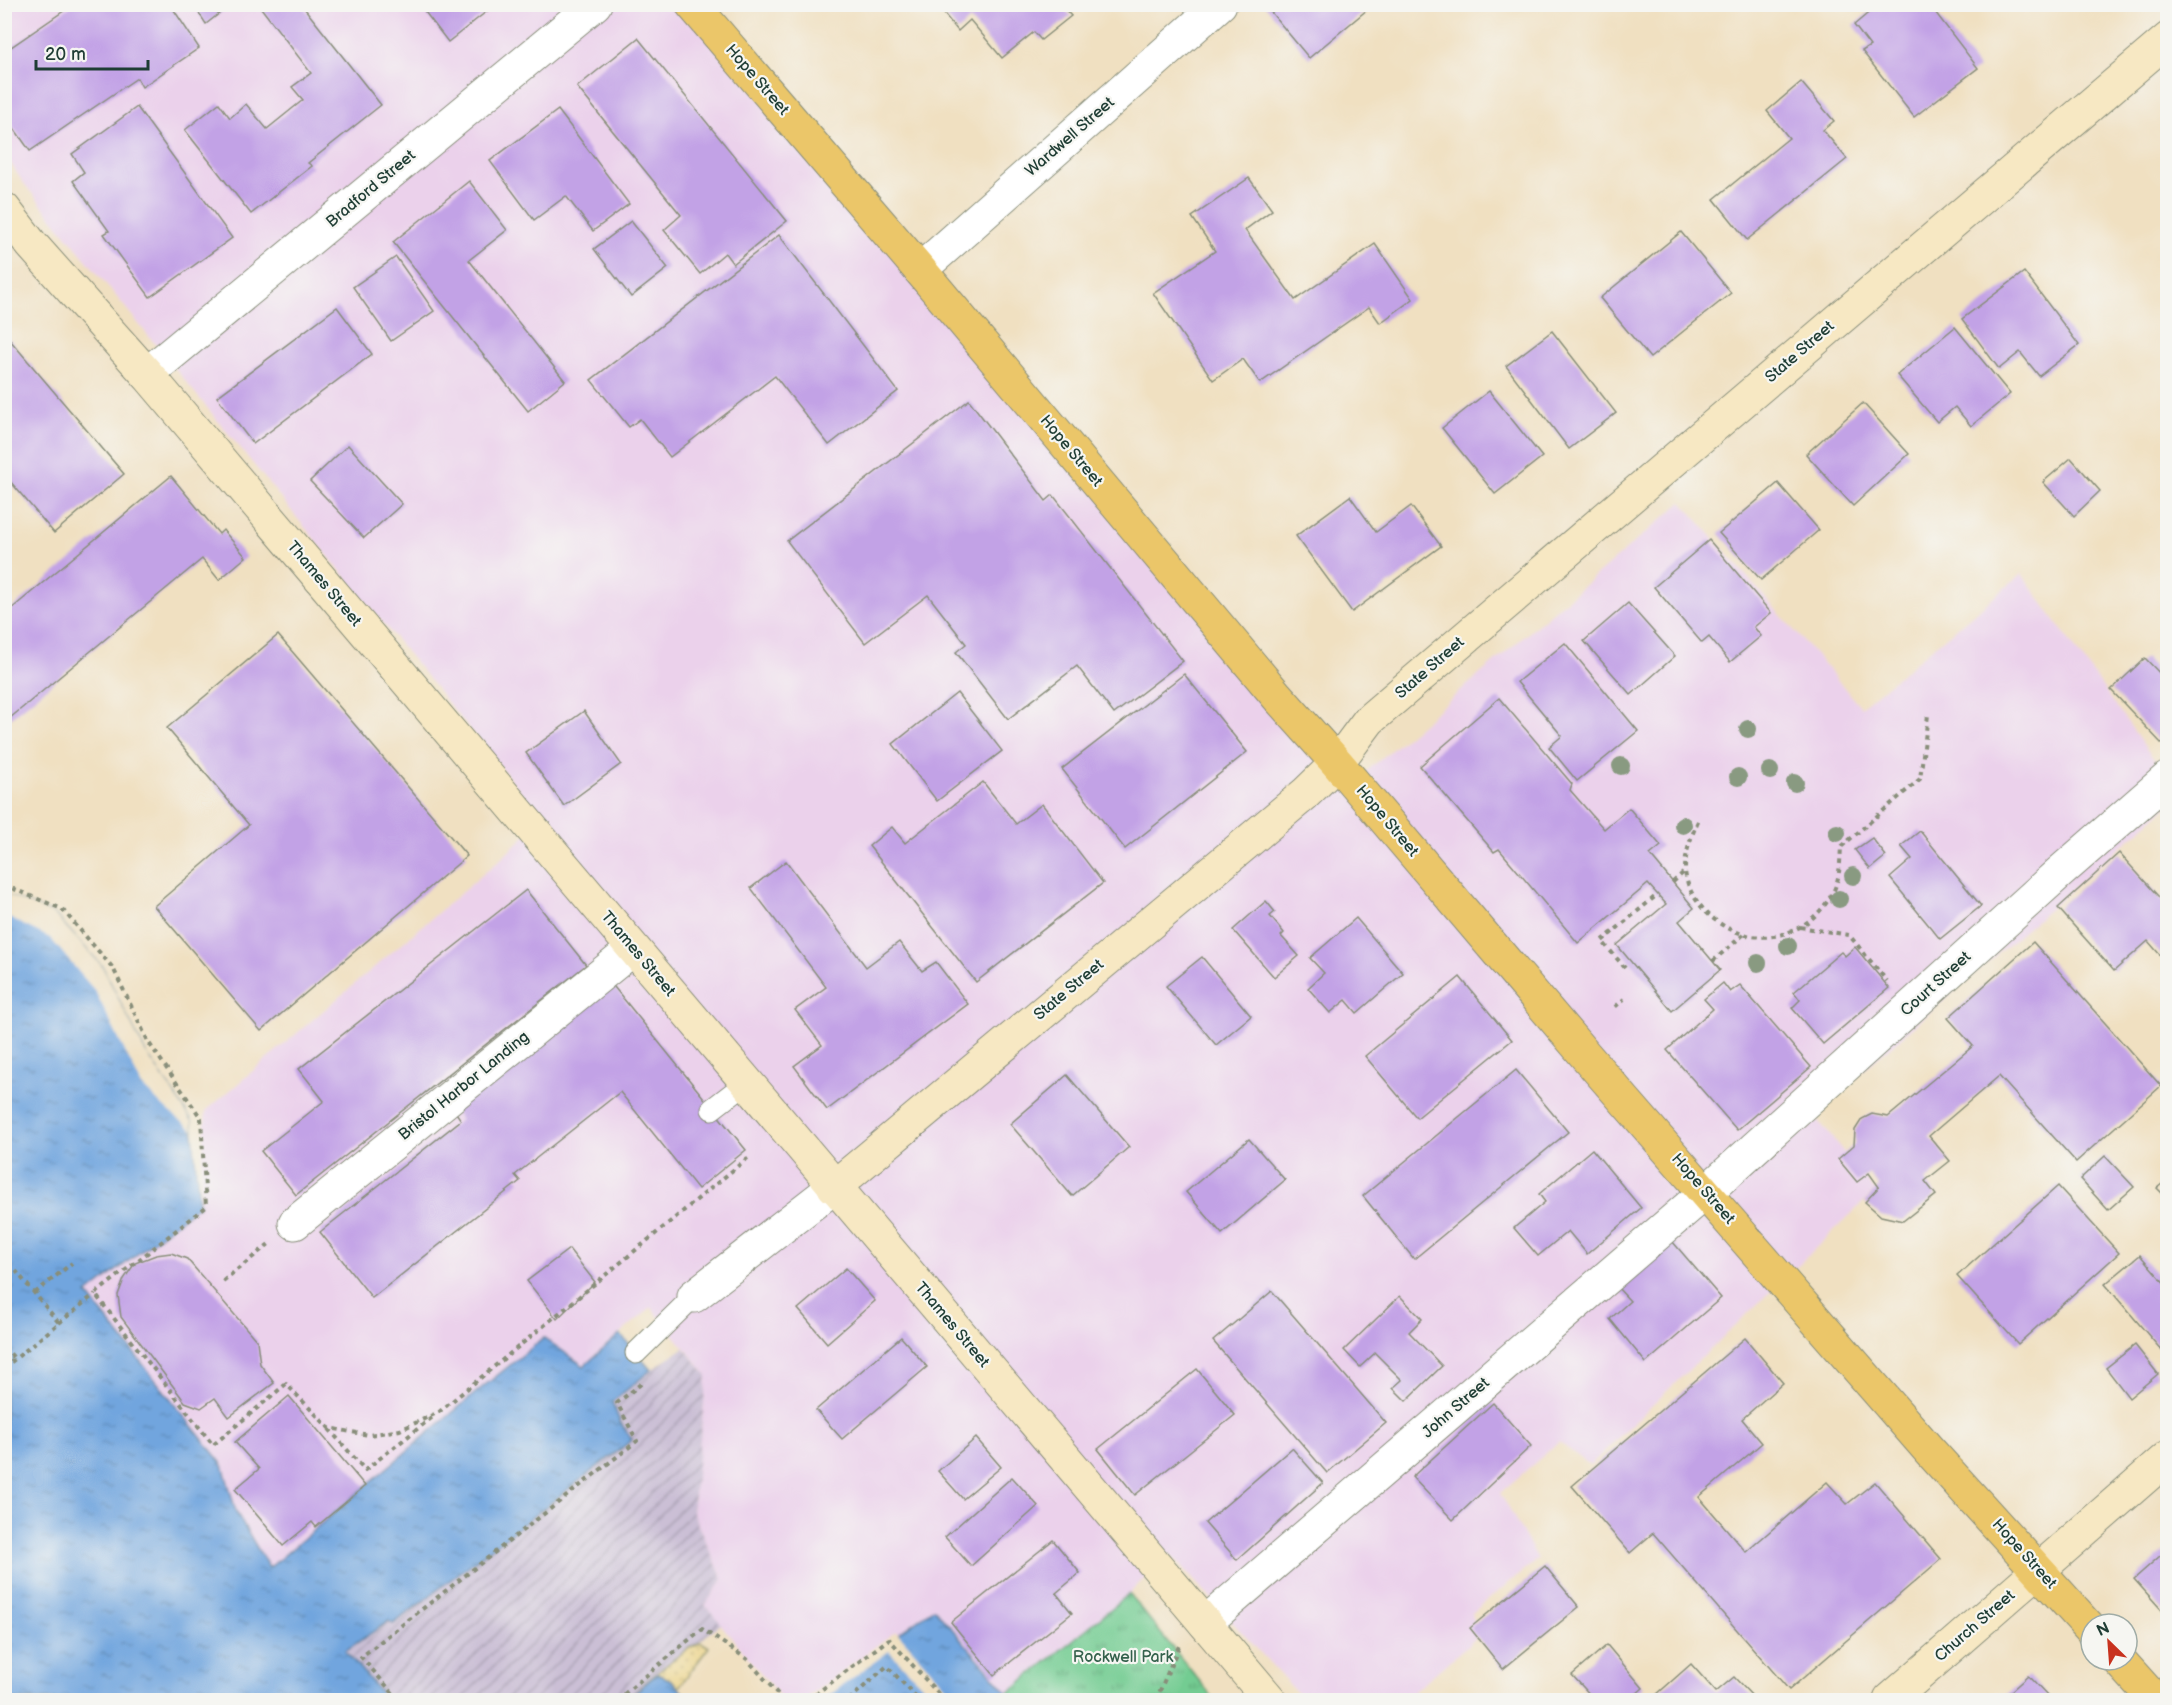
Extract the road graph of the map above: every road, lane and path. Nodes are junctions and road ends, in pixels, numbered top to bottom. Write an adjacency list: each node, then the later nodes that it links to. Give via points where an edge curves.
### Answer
1 (595, 4): 7 (street, Bradford Street)
2 (692, 4): 6 (main road, Hope Street)
3 (1220, 4): 6 (street, Wardwell Street)
4 (2168, 39): 9 (street, State Street, via 1369,720)
5 (4, 209): 7 (street, Thames Street)
6 (920, 270): 9 (main road, Hope Street, via 1276,696)
7 (147, 374): 18 (street, Thames Street)
8 (1928, 715): 16 (path, via 1920,779 1841,847 1834,891 1820,912)
9 (1337, 763): 27 (street, State Street, via 1305,795); 28 (main road, Hope Street)
10 (2168, 778): 28 (street, Court Street)
11 (1698, 821): 12 (path, via 1690,838)
12 (1685, 871): 13 (path); 17 (path, via 1697,903 1727,928)
13 (1673, 882)
14 (4, 885): 35 (path, via 62,909 112,969 149,1043 201,1118 206,1207)
15 (1657, 895): 20 (path, via 1602,941)
16 (1799, 927): 17 (path, via 1765,938); 21 (path, via 1849,936)
17 (1743, 935): 19 (path)
18 (633, 949): 24 (street, Thames Street); 29 (street, Bristol Harbor Landing)
19 (1713, 961)
20 (1625, 968)
21 (1890, 984)
22 (1624, 999): 23 (path)
23 (1615, 1007)
24 (747, 1082): 25 (lane); 27 (street, Thames Street)
25 (712, 1109)
26 (750, 1156): 43 (path)
27 (834, 1187): 36 (street, State Street); 48 (street, Thames Street)
28 (1707, 1192): 46 (main road, Hope Street, via 1928,1449); 48 (street, John Street)
29 (295, 1223)
30 (257, 1254): 33 (path)
31 (72, 1263): 34 (path)
32 (16, 1270): 34 (path)
33 (224, 1281)
34 (35, 1293): 37 (path)
35 (95, 1294): 37 (path); 44 (path, via 213,1445 286,1383)
36 (694, 1296): 39 (lane)
37 (59, 1323): 40 (path)
38 (4, 1347): 40 (path)
39 (636, 1353)
40 (15, 1359): 41 (path)
41 (4, 1368)
42 (650, 1376): 50 (path, via 617,1403 638,1441 361,1657)
43 (439, 1412): 44 (path, via 400,1430 369,1435); 44 (path, via 365,1470)
44 (329, 1428)
45 (2168, 1457): 46 (street, Church Street)
46 (2039, 1569): 47 (main road, Hope Street); 59 (street, Church Street)
47 (2079, 1615)
48 (1200, 1616): 57 (path); 58 (street, Thames Street)
49 (2130, 1672): 60 (main road)
50 (399, 1701)
51 (617, 1701): 52 (path, via 702,1629 747,1659)
52 (783, 1701)
53 (808, 1701): 56 (path, via 889,1639)
54 (849, 1701): 55 (path, via 886,1666)
55 (919, 1701)
56 (944, 1701)
57 (1156, 1701)
58 (1270, 1701)
59 (1890, 1701)
60 (2155, 1701)

